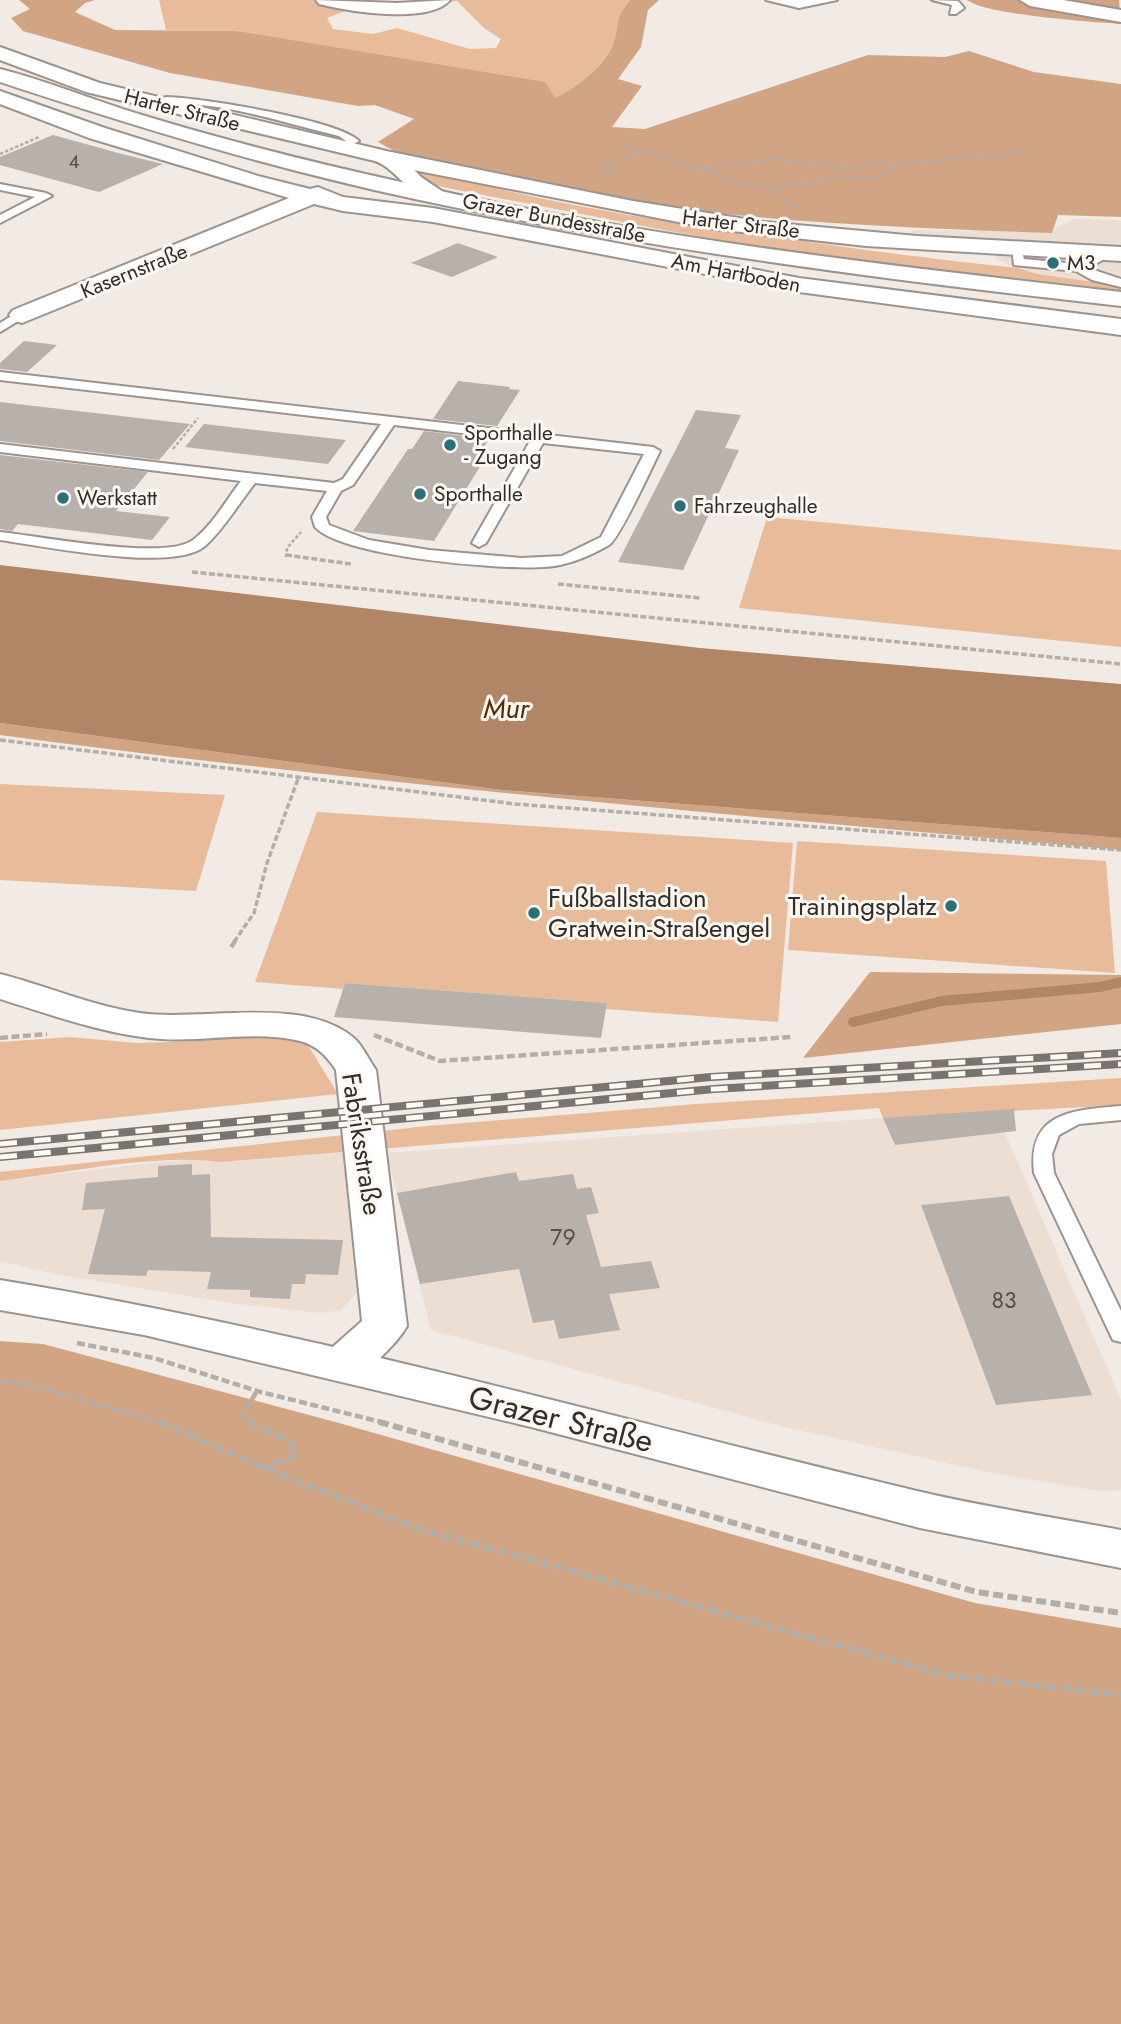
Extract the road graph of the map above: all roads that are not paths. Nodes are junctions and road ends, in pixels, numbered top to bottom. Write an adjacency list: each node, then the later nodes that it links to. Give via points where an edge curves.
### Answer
1 (326, 0): 2 (street, via 385,9)
2 (440, 0)
3 (771, 0): 4 (lane, via 799,5)
4 (832, 0)
5 (937, 0): 7 (lane, via 955,3 959,8)
6 (1030, 0): 8 (street)
7 (953, 12)
8 (1121, 16)
9 (0, 53): 12 (street, Harter Straße, via 93,88)
10 (0, 75): 14 (street, Grazer Bundesstraße, via 230,148)
11 (0, 97): 15 (street)
12 (368, 153): 13 (street, Harter Straße); 14 (street, via 373,160 370,166)
13 (400, 163): 14 (street, via 377,177); 17 (street, via 413,182); 21 (street, Harter Straße, via 714,222)
14 (349, 178): 17 (street, Grazer Bundesstraße); 18 (street, Kasernstraße)
15 (250, 181): 18 (street); 19 (street)
16 (2, 189): 20 (lane, via 46,196)
17 (438, 196): 25 (street, Grazer Bundesstraße, via 715,248)
18 (312, 197): 19 (street, Kasernstraße); 27 (street, Am Hartboden, via 433,215 799,285)
19 (269, 215): 26 (street, Kasernstraße)
20 (0, 220)
21 (1016, 248): 22 (street, Harter Straße); 23 (lane, via 1018,261)
22 (1117, 254): 23 (lane)
23 (1079, 268): 24 (lane)
24 (1121, 283)
25 (1121, 299)
26 (11, 313): 28 (lane, Kasernstraße)
27 (1121, 327)
28 (0, 328)
29 (0, 376): 30 (lane)
30 (389, 422): 31 (lane); 34 (lane, via 348,482)
31 (540, 438): 34 (lane, via 653,451 607,540 566,560 488,559 393,549 335,536 322,527 319,517); 36 (lane)
32 (0, 448): 33 (lane)
33 (251, 478): 34 (lane); 35 (lane, via 192,549 148,554)
34 (335, 488)
35 (0, 536)
36 (479, 543)
37 (0, 986): 41 (street, Fabriksstraße, via 80,1011 160,1027 308,1029 340,1046 356,1070 384,1326)
38 (1121, 1113): 40 (lane, via 1061,1123 1048,1132 1039,1153 1044,1173)
39 (0, 1295): 41 (street, Grazer Straße, via 144,1319)
40 (1121, 1334)
41 (342, 1365): 42 (street, Grazer Straße, via 920,1510)
42 (1121, 1549)

